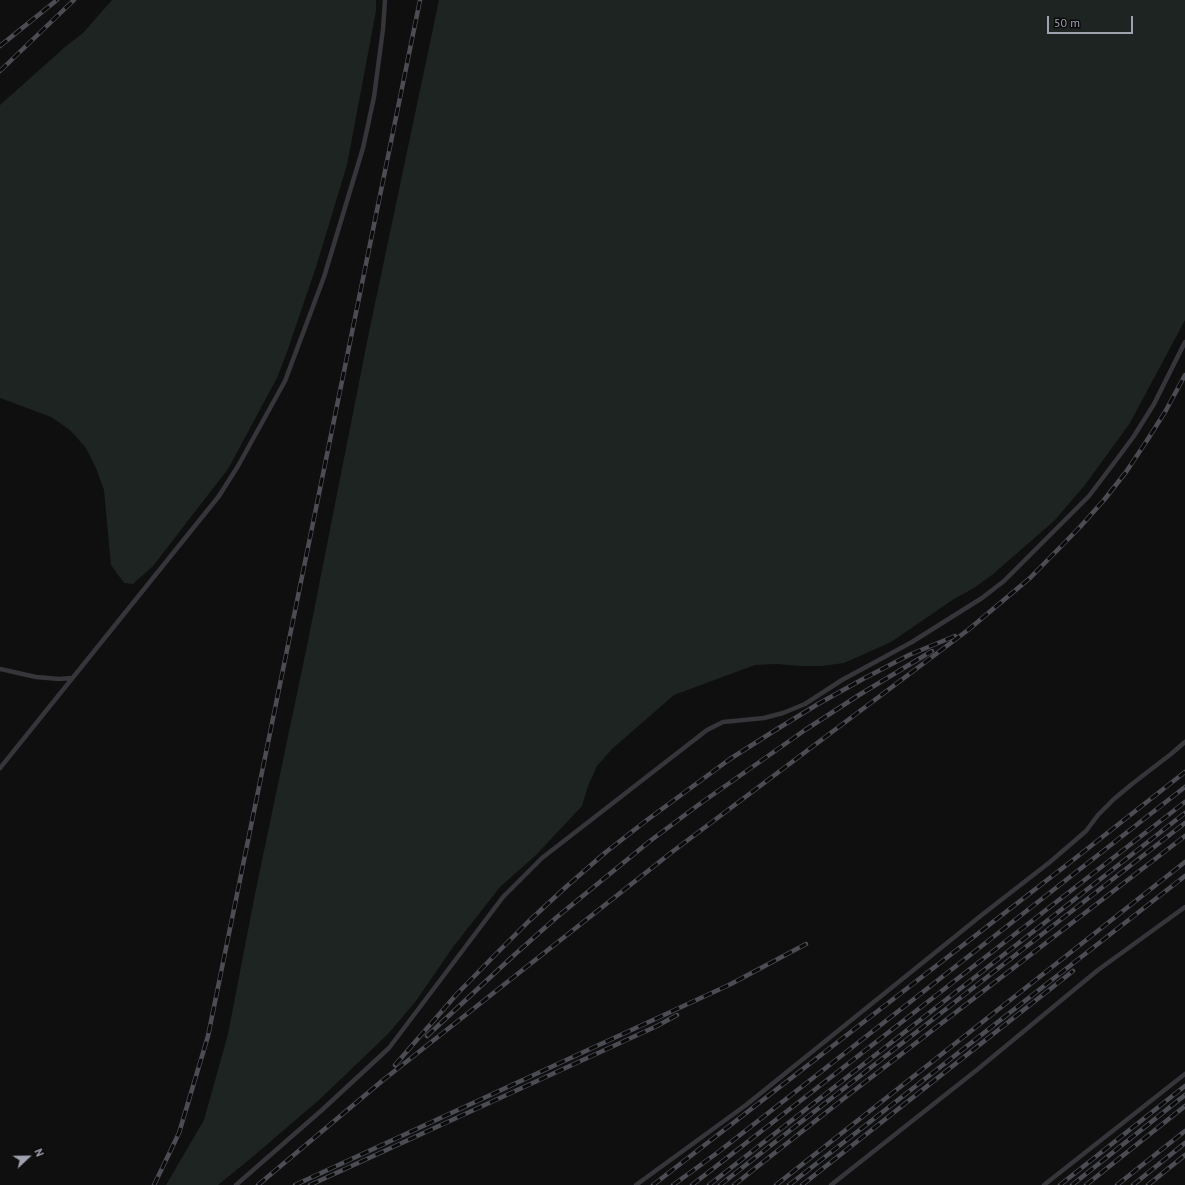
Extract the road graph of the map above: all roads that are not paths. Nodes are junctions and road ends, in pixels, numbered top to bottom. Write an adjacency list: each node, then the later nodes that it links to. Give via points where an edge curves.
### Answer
1 (385, 0): 4 (lane, via 374,97 363,148 324,277 285,381 219,496)
2 (1185, 342): 9 (lane, via 1154,404 1134,436 1089,496 1004,581 982,598 912,642 842,680 805,704 783,714 723,722 707,730 542,858 503,896 389,1048)
3 (0, 669): 4 (lane, via 36,677)
4 (72, 678): 6 (lane)
5 (1185, 742): 10 (lane, via 1114,799 1086,831 1050,862 746,1105)
6 (0, 768)
7 (1185, 907): 11 (lane, via 1098,970)
8 (1185, 1074): 12 (lane)
9 (236, 1185)
10 (636, 1185)
11 (831, 1185)
12 (1044, 1185)

